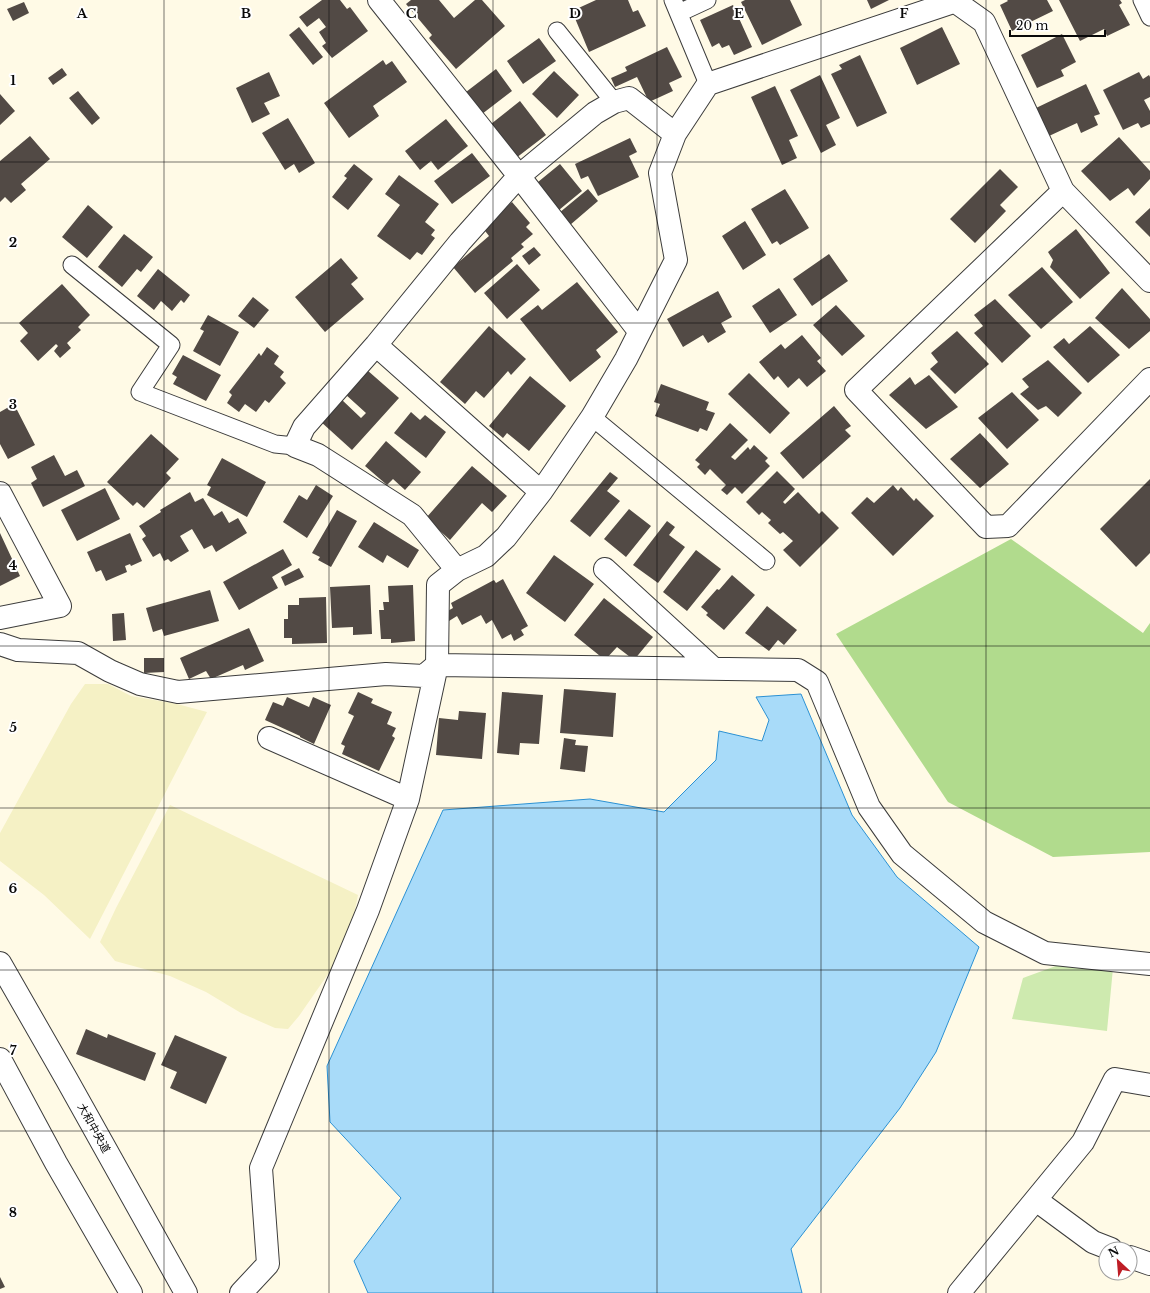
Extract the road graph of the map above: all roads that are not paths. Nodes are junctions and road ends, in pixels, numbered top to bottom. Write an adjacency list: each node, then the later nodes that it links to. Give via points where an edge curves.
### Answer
1 (379, 0): 11 (street)
2 (707, 0): 5 (lane)
3 (1142, 0): 6 (lane)
4 (956, 1): 8 (street); 12 (street, via 984,22)
5 (676, 6): 8 (lane)
6 (1150, 17)
7 (557, 31): 9 (lane)
8 (708, 84): 10 (street)
9 (614, 102): 10 (street, via 629,98); 11 (street, via 595,113)
10 (675, 134): 15 (street, via 660,173 676,260)
11 (519, 176): 15 (street); 16 (street, via 460,242)
12 (1063, 191): 14 (street); 17 (street, via 856,390 986,527 1008,526)
13 (72, 265): 19 (lane, via 171,345 140,392 275,444)
14 (1150, 281)
15 (639, 331): 18 (street, via 626,359)
16 (376, 345): 19 (street, via 304,427); 21 (street)
17 (1150, 379)
18 (592, 417): 21 (street); 22 (lane)
19 (295, 446): 24 (street, via 318,455 412,515)
20 (0, 492): 25 (street, via 60,606)
21 (541, 492): 24 (street, via 506,537 486,556)
22 (766, 561)
23 (605, 569): 28 (street)
24 (457, 570): 27 (street, via 438,585)
25 (0, 618)
26 (0, 644): 27 (street, via 18,650 78,653 140,684 178,692 386,674 424,676)
27 (437, 665): 28 (street); 30 (street)
28 (714, 668): 32 (street, via 798,670 817,682 869,807 902,854 984,922 1045,953)
29 (269, 738): 30 (street)
30 (408, 799): 41 (street, via 368,910 261,1168 268,1264)
31 (0, 964): 40 (street, 大和中央道)
32 (1150, 964)
33 (0, 1059): 39 (street)
34 (1150, 1085): 35 (street, via 1115,1079 1083,1142)
35 (1036, 1200): 36 (street); 42 (street)
36 (1098, 1244)
37 (1138, 1260): 38 (street)
38 (1150, 1264)
39 (131, 1293)
40 (186, 1293)
41 (240, 1293)
42 (959, 1293)

